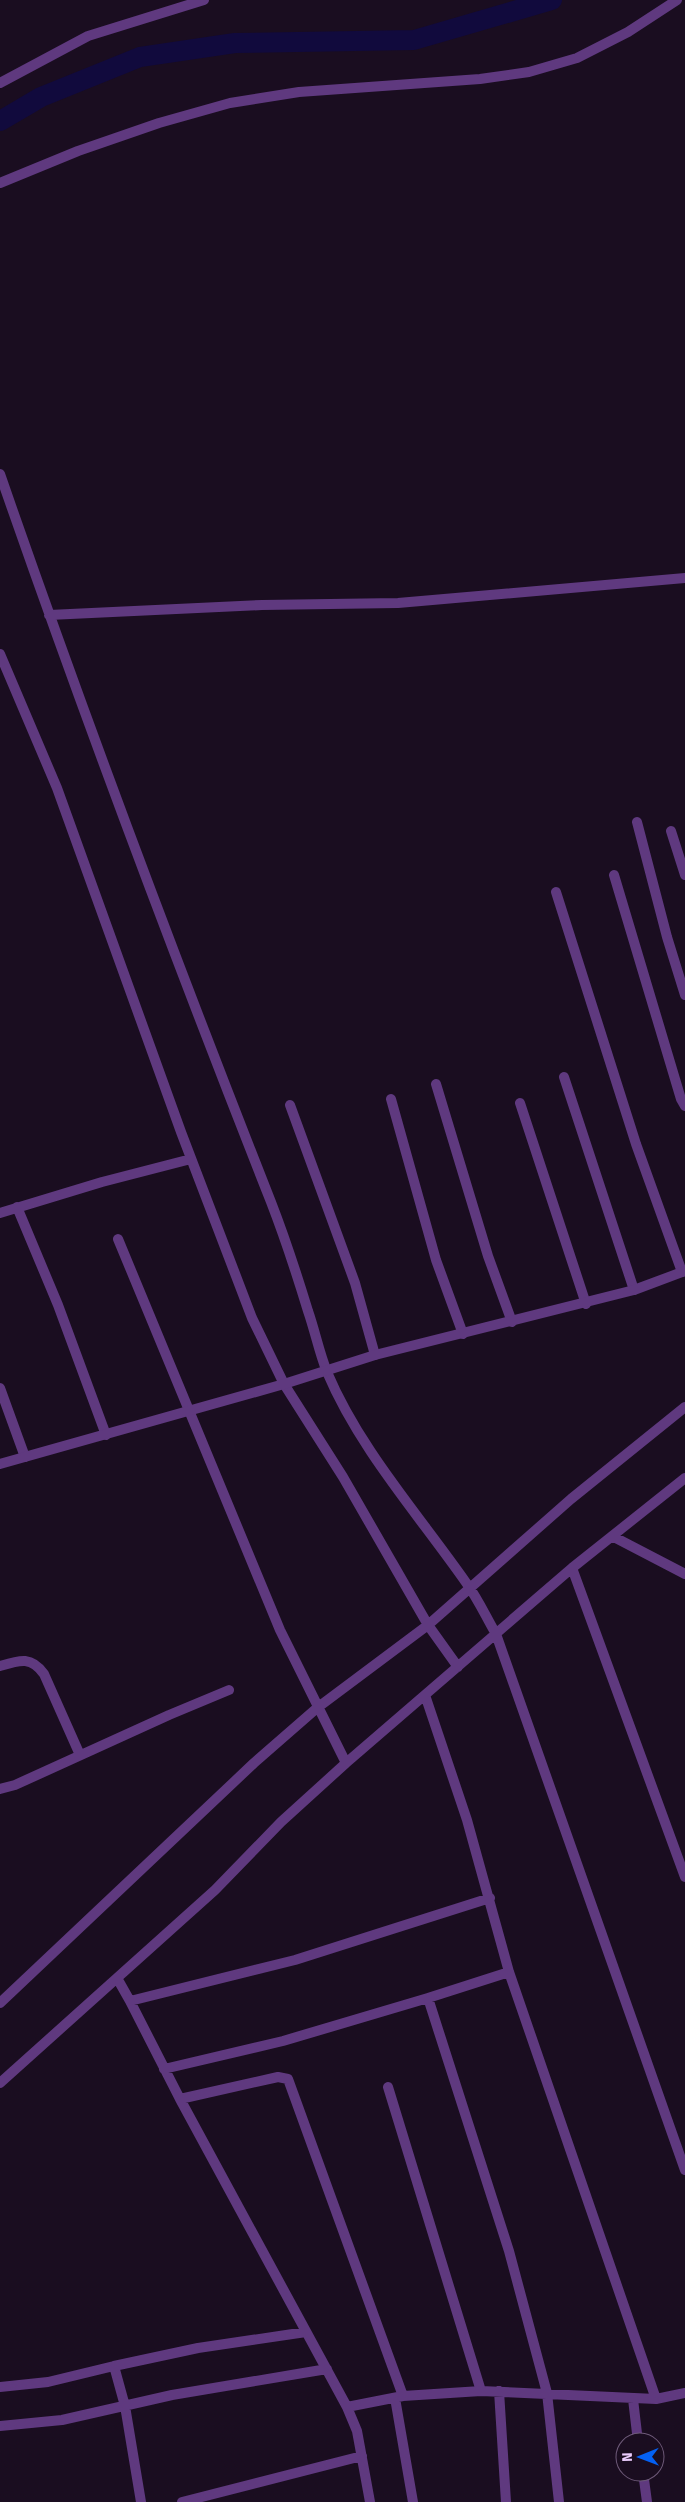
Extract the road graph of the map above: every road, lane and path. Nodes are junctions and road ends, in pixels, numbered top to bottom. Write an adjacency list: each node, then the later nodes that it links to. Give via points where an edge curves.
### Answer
1 (204, 0): 3 (street, via 88,36)
2 (677, 0): 4 (street, via 628,32 577,58 529,72 480,79 299,92 230,103 159,123)
3 (0, 83)
4 (0, 183)
5 (0, 474): 7 (street)
6 (685, 578): 7 (street, via 398,603 262,605)
7 (49, 616): 31 (street, via 228,1097 272,1206)
8 (0, 654): 21 (street, via 57,788)
9 (637, 822): 14 (street)
10 (672, 831): 12 (street)
11 (614, 875): 20 (street, via 680,1099)
12 (685, 875)
13 (556, 892): 25 (street, via 636,1144)
14 (685, 995)
15 (564, 1077): 26 (street)
16 (436, 1084): 28 (street, via 488,1256)
17 (391, 1099): 29 (street, via 436,1260)
18 (520, 1103): 27 (street)
19 (290, 1105): 30 (street, via 355,1283)
20 (685, 1106)
21 (191, 1159): 22 (street); 32 (street, via 252,1318)
22 (17, 1207): 23 (street); 36 (street, via 58,1305)
23 (0, 1213)
24 (118, 1239): 35 (street)
25 (684, 1272): 26 (street)
26 (634, 1290): 27 (street)
27 (586, 1304): 28 (street)
28 (512, 1322): 29 (street)
29 (463, 1334): 30 (street)
30 (376, 1355): 31 (street)
31 (327, 1370): 32 (street); 43 (street, via 347,1411 394,1485)
32 (284, 1384): 35 (street); 44 (street, via 343,1476)
33 (0, 1388): 37 (street)
34 (685, 1407): 43 (street)
35 (188, 1412): 36 (street); 50 (street, via 280,1630)
36 (106, 1435): 37 (street)
37 (25, 1457): 38 (street)
38 (0, 1464)
39 (685, 1478): 40 (street)
40 (612, 1536): 41 (street); 42 (street)
41 (572, 1568): 45 (street); 54 (street)
42 (685, 1574)
43 (469, 1587): 44 (street); 45 (street)
44 (428, 1625): 47 (street); 50 (street)
45 (496, 1634): 47 (street); 65 (street)
46 (0, 1666): 51 (street, via 26,1661 36,1664 44,1674)
47 (458, 1667): 49 (street)
48 (229, 1690): 51 (street)
49 (425, 1695): 52 (street); 55 (street, via 449,1760)
50 (317, 1708): 52 (street); 60 (street)
51 (80, 1755): 53 (street)
52 (346, 1763): 57 (street, via 281,1822 215,1890)
53 (0, 1789)
54 (685, 1877)
55 (490, 1898): 56 (street); 59 (street, via 295,1960)
56 (509, 1972): 58 (street); 76 (street)
57 (117, 1978): 59 (street); 62 (street)
58 (428, 1998): 61 (street, via 283,2041); 72 (street, via 510,2251)
59 (130, 2001): 61 (street)
60 (0, 2003)
61 (164, 2069): 64 (street)
62 (0, 2083)
63 (388, 2087): 70 (street)
64 (180, 2099): 66 (street); 74 (street, via 278,2077 288,2079)
65 (685, 2170)
66 (306, 2332): 67 (street, via 198,2348); 68 (street)
67 (114, 2366): 69 (street, via 48,2382); 77 (street)
68 (327, 2369): 77 (street); 78 (street)
69 (0, 2388)
70 (481, 2390): 71 (street); 74 (street)
71 (499, 2391): 72 (street); 88 (street)
72 (547, 2393): 75 (street); 89 (street)
73 (685, 2393): 76 (street)
74 (399, 2397): 78 (street); 87 (street)
75 (633, 2399): 76 (street); 80 (street)
76 (656, 2399)
77 (124, 2406): 79 (street, via 62,2420); 84 (street)
78 (348, 2407): 81 (street)
79 (0, 2426)
80 (637, 2432)
81 (362, 2456): 83 (street); 86 (street)
82 (644, 2482): 90 (street)
83 (212, 2498): 85 (street)
84 (141, 2502)
85 (182, 2502)
86 (370, 2502)
87 (413, 2502)
88 (506, 2502)
89 (559, 2502)
90 (647, 2502)

